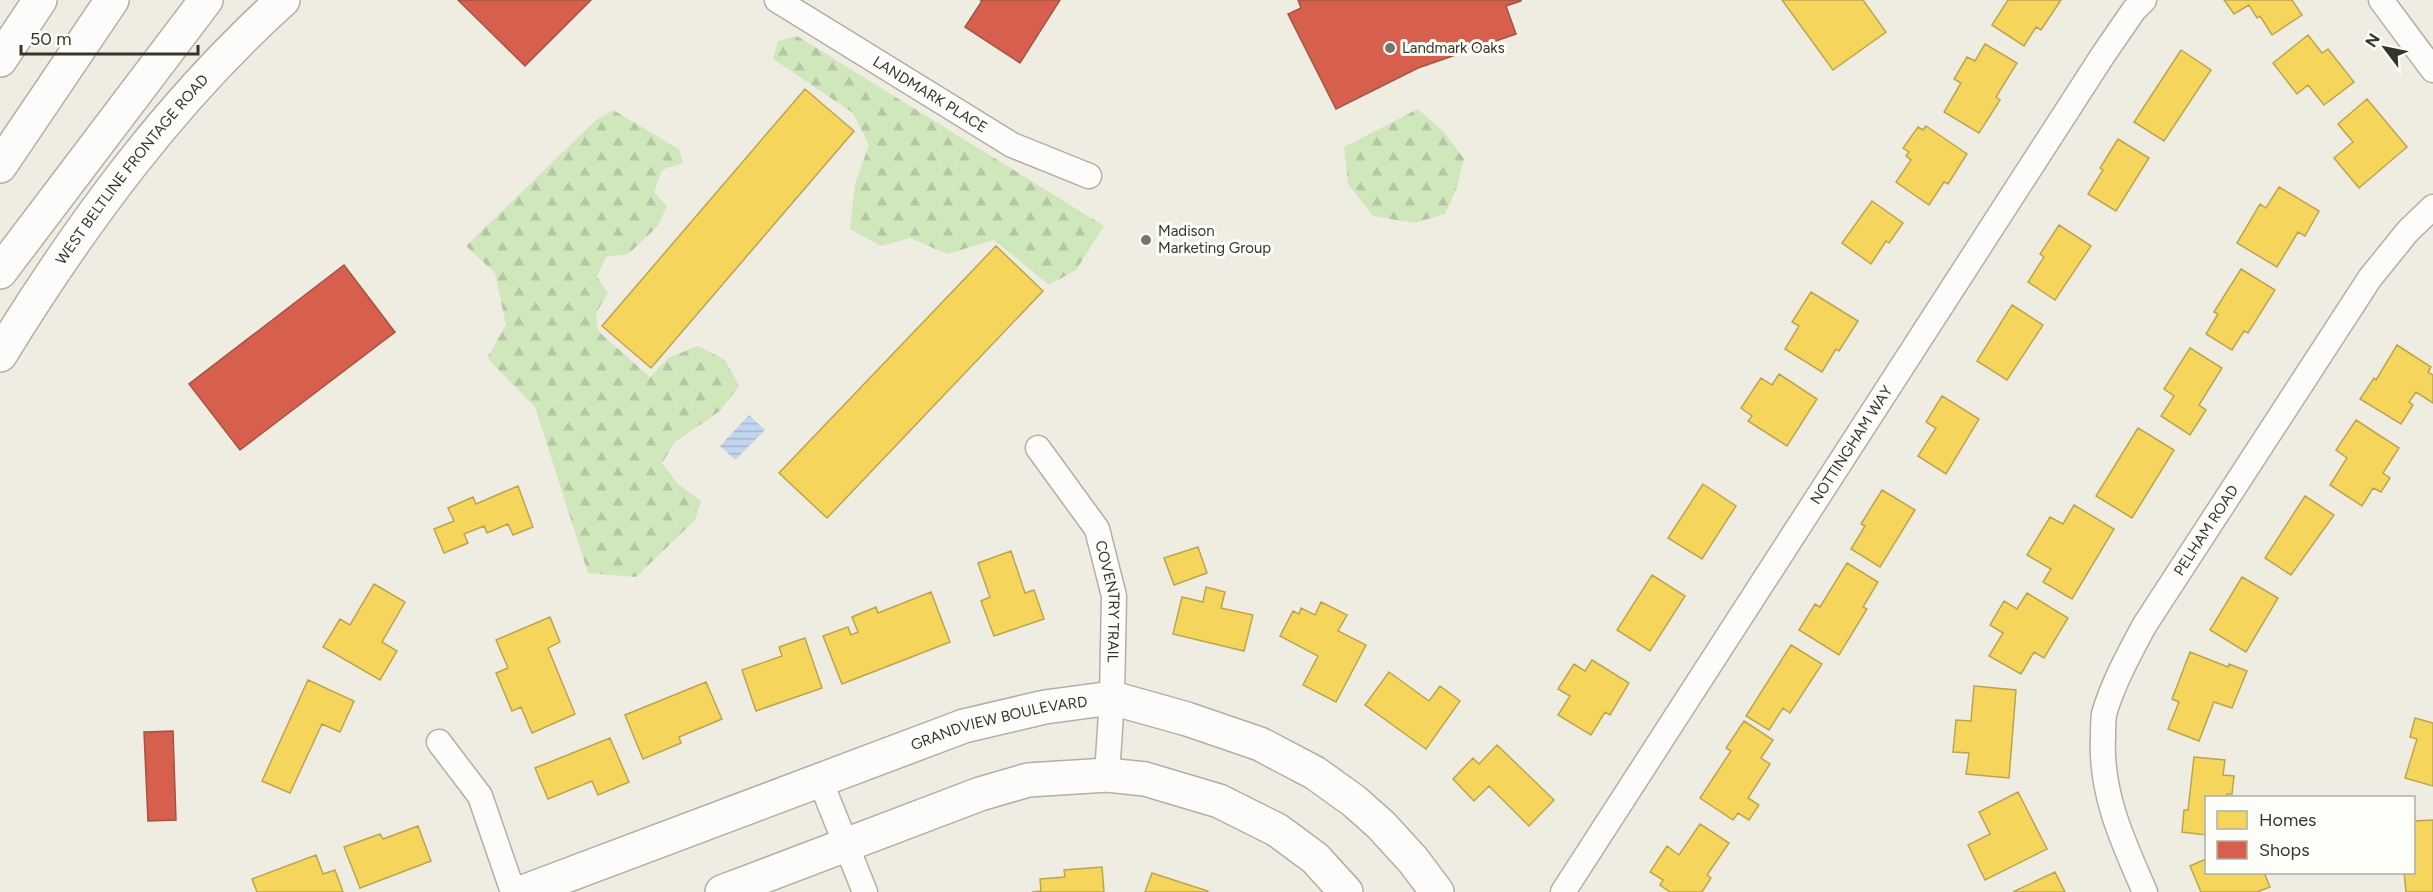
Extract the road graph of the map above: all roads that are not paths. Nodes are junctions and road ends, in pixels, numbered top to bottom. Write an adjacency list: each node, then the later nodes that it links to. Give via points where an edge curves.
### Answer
1 (40, 0): 8 (main road)
2 (112, 0): 10 (main road)
3 (206, 0): 13 (main road)
4 (283, 0): 14 (main road, WEST BELTLINE FRONTAGE ROAD, via 198,83 151,139 95,210)
5 (777, 0): 11 (street, LANDMARK PLACE, via 1012,145)
6 (2144, 0): 27 (street, NOTTINGHAM WAY, via 2096,65)
7 (2382, 0): 9 (street)
8 (0, 60)
9 (2433, 70)
10 (0, 166)
11 (1089, 176)
12 (2433, 207): 28 (street, PELHAM ROAD, via 2370,278 2144,626 2122,667 2104,716 2105,787 2121,839)
13 (0, 272)
14 (0, 355)
15 (1038, 448): 16 (street, COVENTRY TRAIL, via 1097,529 1114,596)
16 (1112, 698): 18 (street, COVENTRY TRAIL); 19 (main road, GRANDVIEW BOULEVARD, via 1046,707 964,726); 26 (main road, GRANDVIEW BOULEVARD, via 1260,744 1315,773 1382,825)
17 (439, 742): 21 (street, via 480,796)
18 (1107, 775): 20 (main road, via 1028,780); 25 (main road, via 1145,779 1219,801 1277,830 1315,858)
19 (820, 780): 20 (street); 22 (main road, GRANDVIEW BOULEVARD)
20 (846, 845): 23 (main road); 24 (street)
21 (513, 892)
22 (523, 892)
23 (722, 892)
24 (865, 892)
25 (1346, 892)
26 (1437, 892)
27 (1563, 892)
28 (2145, 892)

